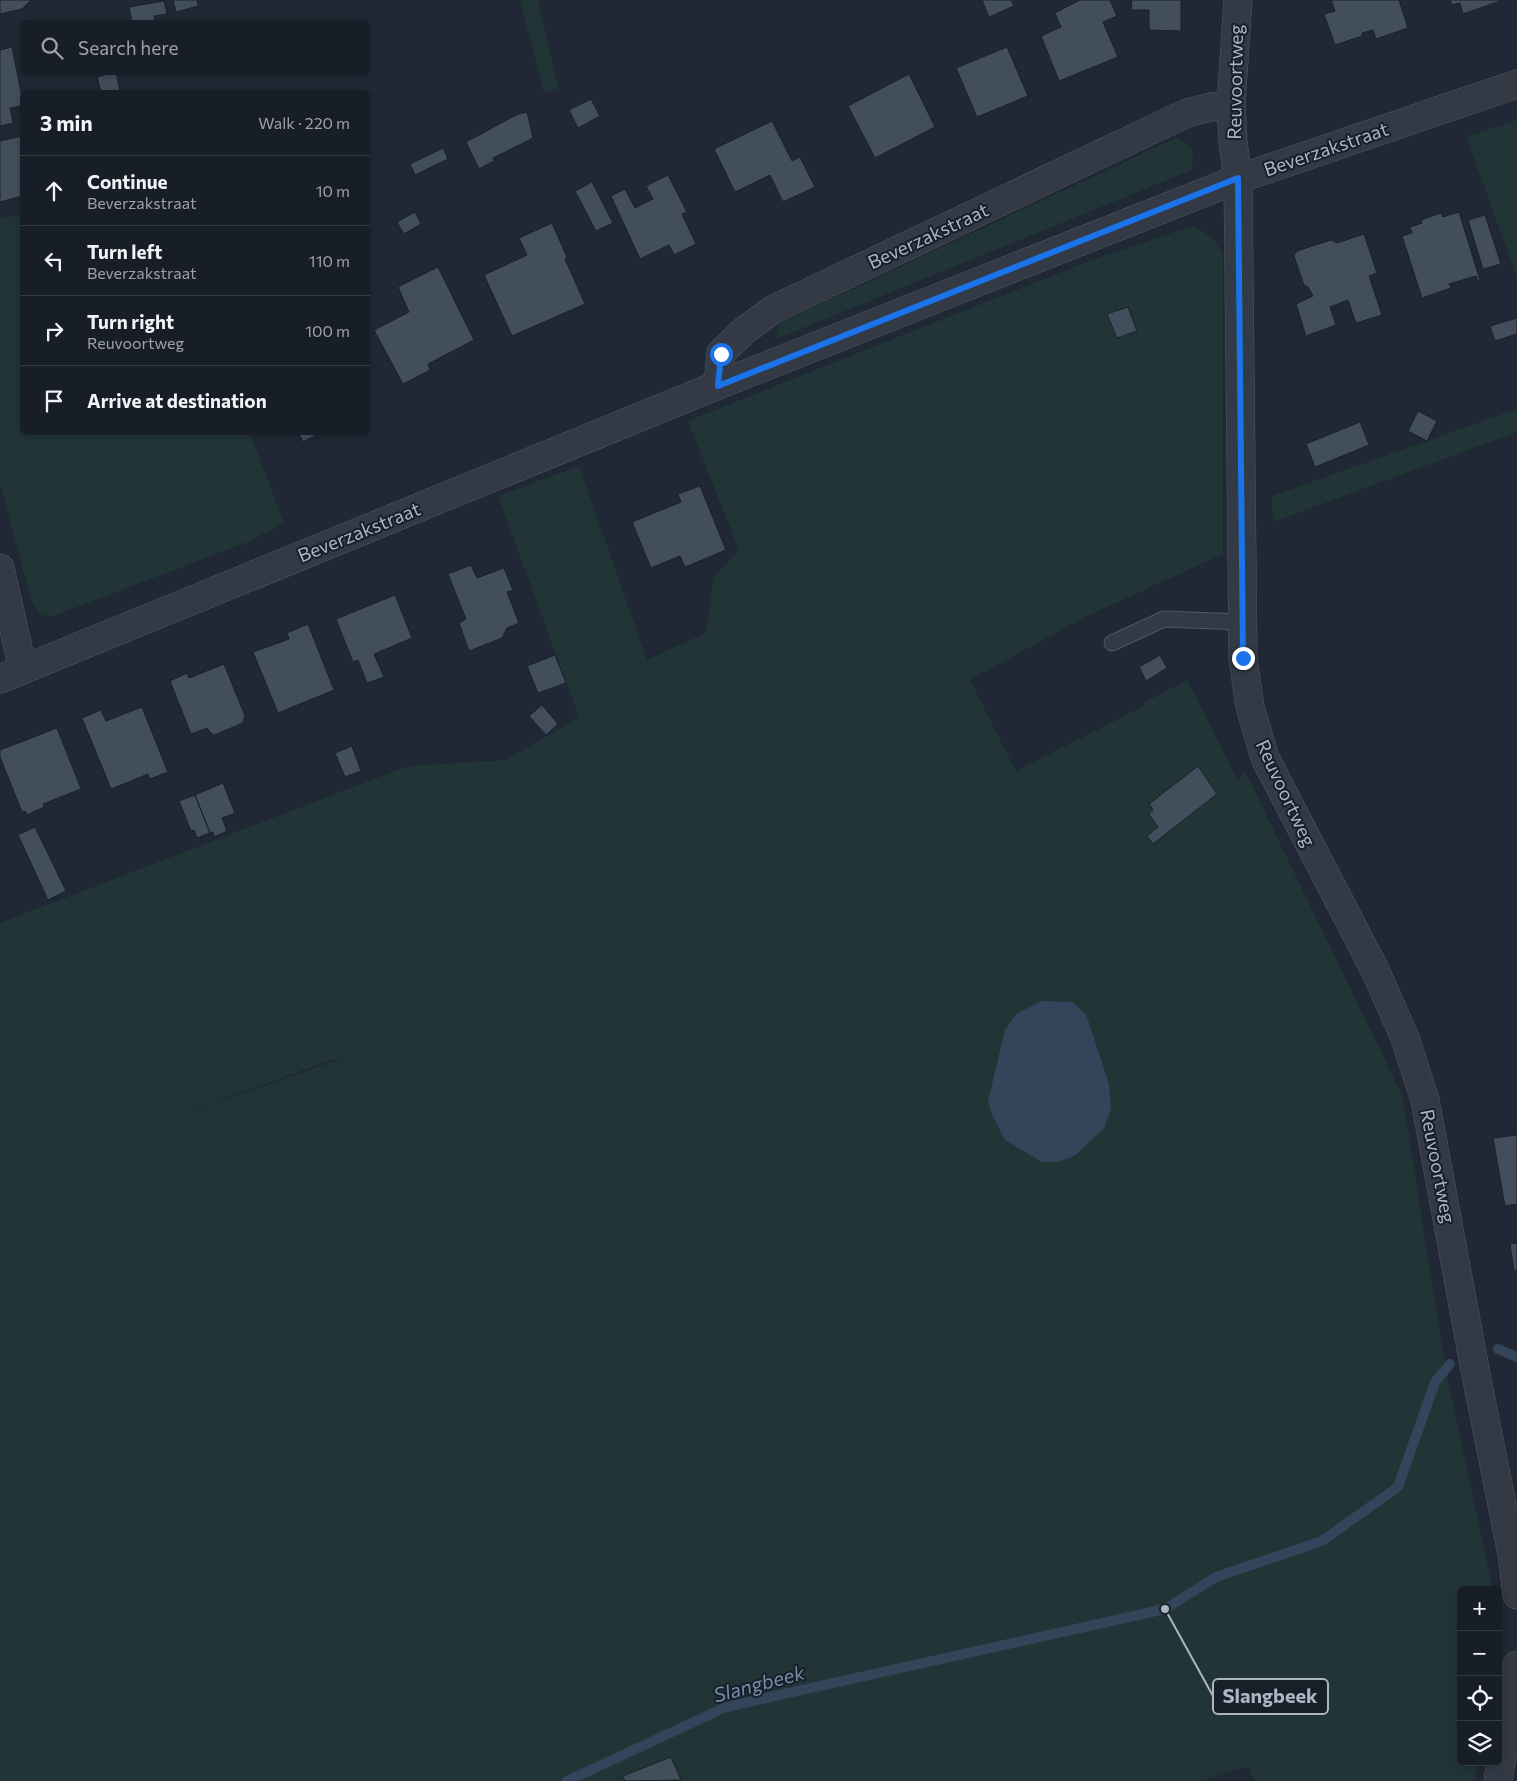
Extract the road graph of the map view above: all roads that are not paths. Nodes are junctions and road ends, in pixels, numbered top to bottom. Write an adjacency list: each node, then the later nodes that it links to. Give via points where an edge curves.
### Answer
1 (1238, 0): 3 (street, Reuvoortweg)
2 (1517, 84): 4 (street, Beverzakstraat)
3 (1231, 105): 4 (street, Reuvoortweg); 5 (street, Beverzakstraat, via 1186,113 774,309 745,330 721,354)
4 (1238, 178): 5 (street, Beverzakstraat); 7 (street, Reuvoortweg)
5 (718, 386): 9 (street, Beverzakstraat)
6 (0, 568): 9 (street)
7 (1243, 622): 8 (lane, via 1164,619); 10 (street, Reuvoortweg, via 1243,658 1250,707 1265,758 1375,970 1405,1038 1426,1100)
8 (1112, 642)
9 (11, 675)
10 (1517, 1595)
11 (1517, 1664): 12 (street)
12 (1498, 1781)

